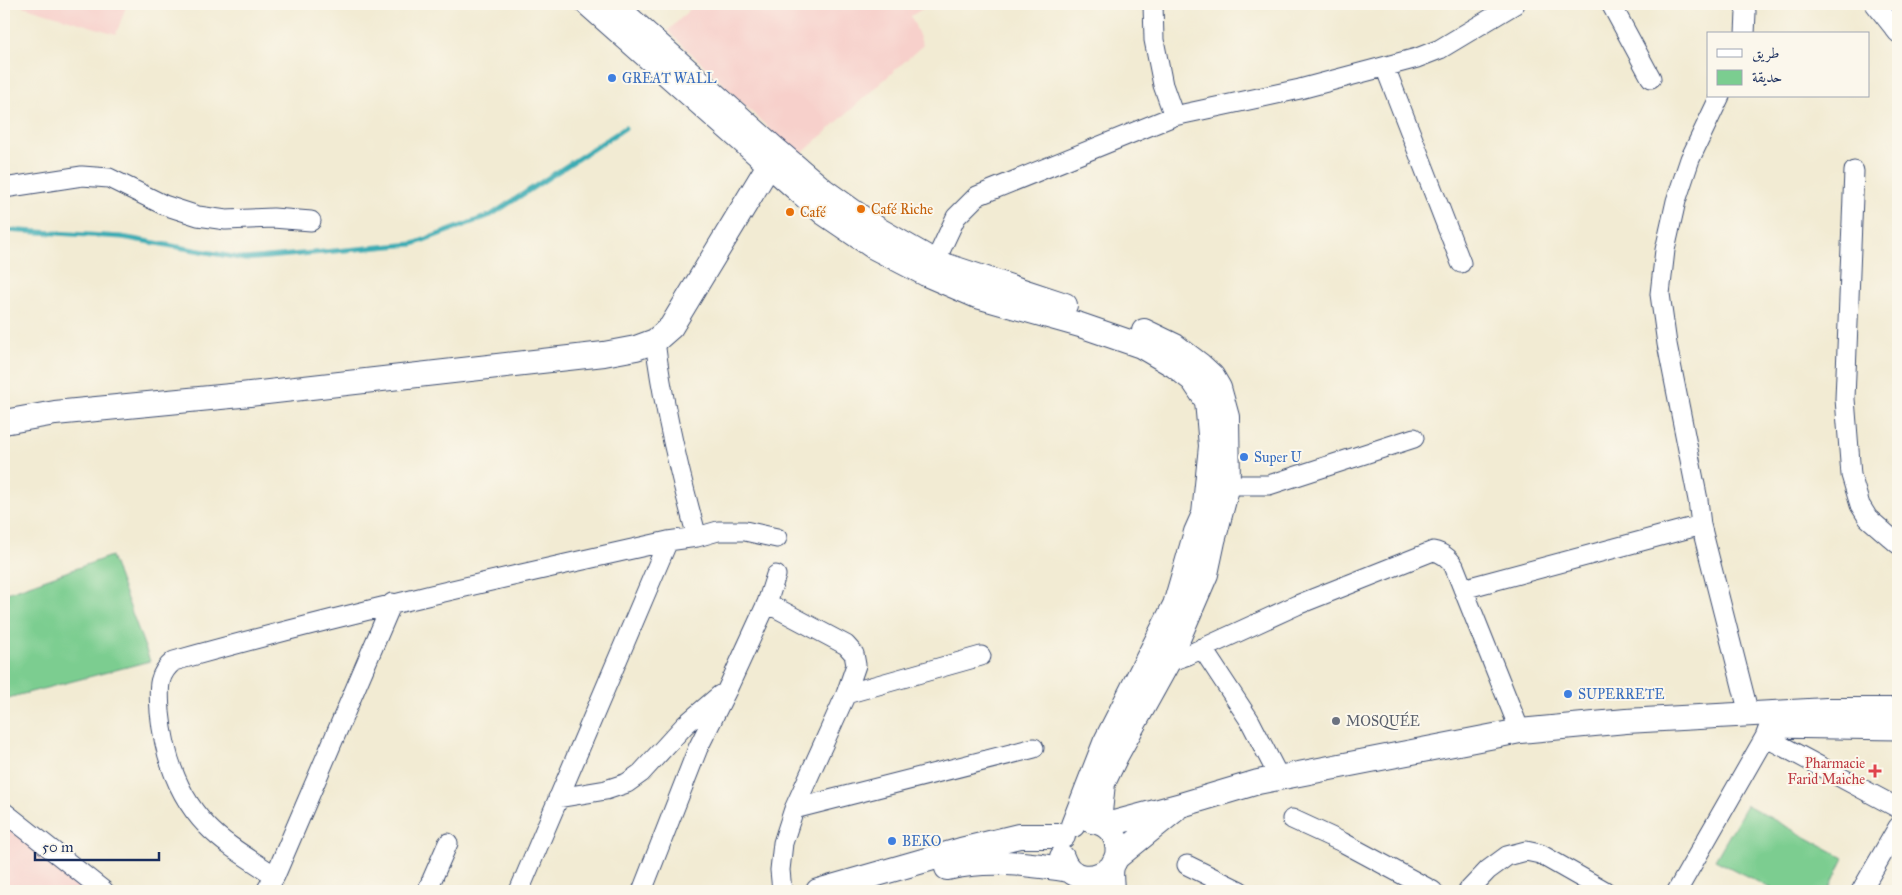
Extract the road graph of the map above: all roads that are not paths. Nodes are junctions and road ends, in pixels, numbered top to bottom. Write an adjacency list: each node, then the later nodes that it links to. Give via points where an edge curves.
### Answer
1 (588, 4): 14 (main road)
2 (613, 4): 14 (main road)
3 (1153, 4): 13 (street, via 1154,40 1163,85)
4 (1515, 4): 10 (street, via 1440,50)
5 (1611, 4): 11 (street)
6 (1744, 4): 8 (street)
7 (1875, 4): 9 (street)
8 (1745, 32)
9 (1898, 33)
10 (1385, 67): 13 (street); 20 (street)
11 (1651, 78)
12 (1719, 98): 25 (street, via 1690,160 1676,200 1660,294)
13 (1174, 116): 19 (street, via 977,196 956,217)
14 (742, 130): 15 (main road)
15 (772, 157): 19 (main road, via 879,230); 21 (main road, via 682,311 671,327); 54 (main road, via 824,214 874,247 977,296 1141,346 1194,380 1207,401 1211,446 1204,514 1175,604 1104,743)
16 (1854, 171): 29 (street, via 1845,399 1851,474 1860,505 1868,518)
17 (4, 188): 18 (street, via 82,176 109,178 198,216 226,220 273,218)
18 (311, 221)
19 (934, 262): 24 (main road, via 1139,328 1175,346 1200,365 1219,388 1227,417)
20 (1462, 263)
21 (655, 341): 22 (main road, via 604,354 55,413); 26 (street, via 679,471)
22 (4, 422)
23 (1414, 438): 24 (street, via 1269,485)
24 (1228, 486): 36 (main road, via 1206,574)
25 (1701, 525): 31 (street); 40 (street)
26 (697, 537): 27 (street, via 718,531 745,531); 28 (street)
27 (777, 538)
28 (668, 541): 33 (street); 46 (street)
29 (1898, 544)
30 (776, 575): 32 (street)
31 (1463, 589): 34 (street, via 1450,560 1440,552 1432,551 1297,605); 43 (street)
32 (767, 602): 37 (street); 38 (street, via 846,645 854,654 856,665)
33 (392, 603): 59 (street); 59 (street, via 174,661 160,678 160,710 166,748 177,784 190,807 208,827)
34 (1202, 648): 36 (street); 45 (street, via 1250,721)
35 (981, 656): 38 (street)
36 (1168, 662): 52 (main road, via 1103,783)
37 (727, 690): 46 (street, via 685,725 641,773 627,783); 63 (street, via 698,748)
38 (846, 694): 49 (street)
39 (1898, 710): 41 (main road)
40 (1749, 714): 41 (main road); 43 (main road)
41 (1770, 726): 42 (street); 48 (street); 72 (street)
42 (1898, 730)
43 (1520, 731): 45 (main road)
44 (1034, 748): 49 (street)
45 (1279, 778): 47 (main road)
46 (558, 798): 62 (street)
47 (1180, 805): 52 (main road); 56 (main road)
48 (1898, 808)
49 (794, 809): 64 (street, via 783,842)
50 (4, 812): 60 (street)
51 (1292, 819): 69 (street)
52 (1102, 824): 54 (main road, via 1086,820); 56 (main road, via 1114,834 1118,846)
53 (1898, 827): 73 (street)
54 (1068, 831): 58 (main road, via 1061,848 1063,860); 65 (main road, via 1019,836)
55 (448, 843): 61 (street)
56 (1114, 863): 58 (main road, via 1094,877); 67 (main road)
57 (1187, 865): 68 (street)
58 (1075, 878): 66 (main road, via 1012,862 990,862 966,864)
59 (270, 884)
60 (104, 891)
61 (427, 891)
62 (519, 891)
63 (642, 891)
64 (782, 891)
65 (818, 891)
66 (863, 891)
67 (1112, 891)
68 (1240, 891)
69 (1433, 891)
70 (1468, 891): 71 (street, via 1506,856 1526,851 1540,854)
71 (1605, 891)
72 (1677, 891)
73 (1861, 891)

